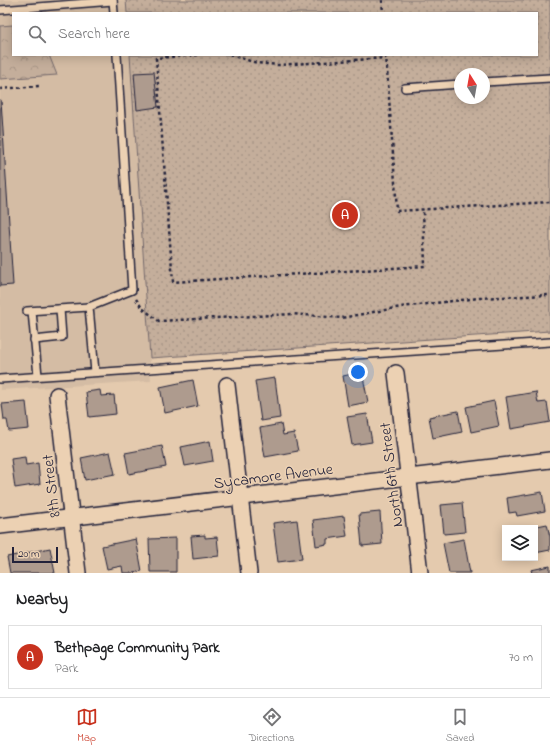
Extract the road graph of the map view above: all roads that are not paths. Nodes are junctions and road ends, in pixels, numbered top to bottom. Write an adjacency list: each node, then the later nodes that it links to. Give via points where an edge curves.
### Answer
1 (113, 0): 2 (lane); 3 (lane)
2 (0, 10)
3 (114, 12)
4 (117, 56): 9 (lane, via 132,290)
5 (550, 78): 6 (lane)
6 (490, 82)
7 (454, 84): 8 (lane)
8 (405, 88)
9 (89, 307): 10 (lane); 13 (lane)
10 (60, 309): 11 (lane, via 62,337); 11 (lane, via 30,311)
11 (34, 340): 15 (lane)
12 (550, 342): 13 (lane)
13 (95, 372): 15 (lane)
14 (396, 373): 20 (street, North 6th Street)
15 (38, 376): 16 (lane)
16 (0, 379)
17 (227, 384): 21 (street)
18 (57, 395): 22 (street, 8th Street)
19 (550, 460): 20 (street, Sycamore Avenue)
20 (409, 477): 21 (street, Sycamore Avenue); 26 (street, North 6th Street)
21 (240, 497): 22 (street, Sycamore Avenue); 25 (street)
22 (71, 517): 23 (street, Sycamore Avenue); 24 (street, 8th Street)
23 (0, 526)
24 (78, 573)
25 (249, 573)
26 (420, 573)

